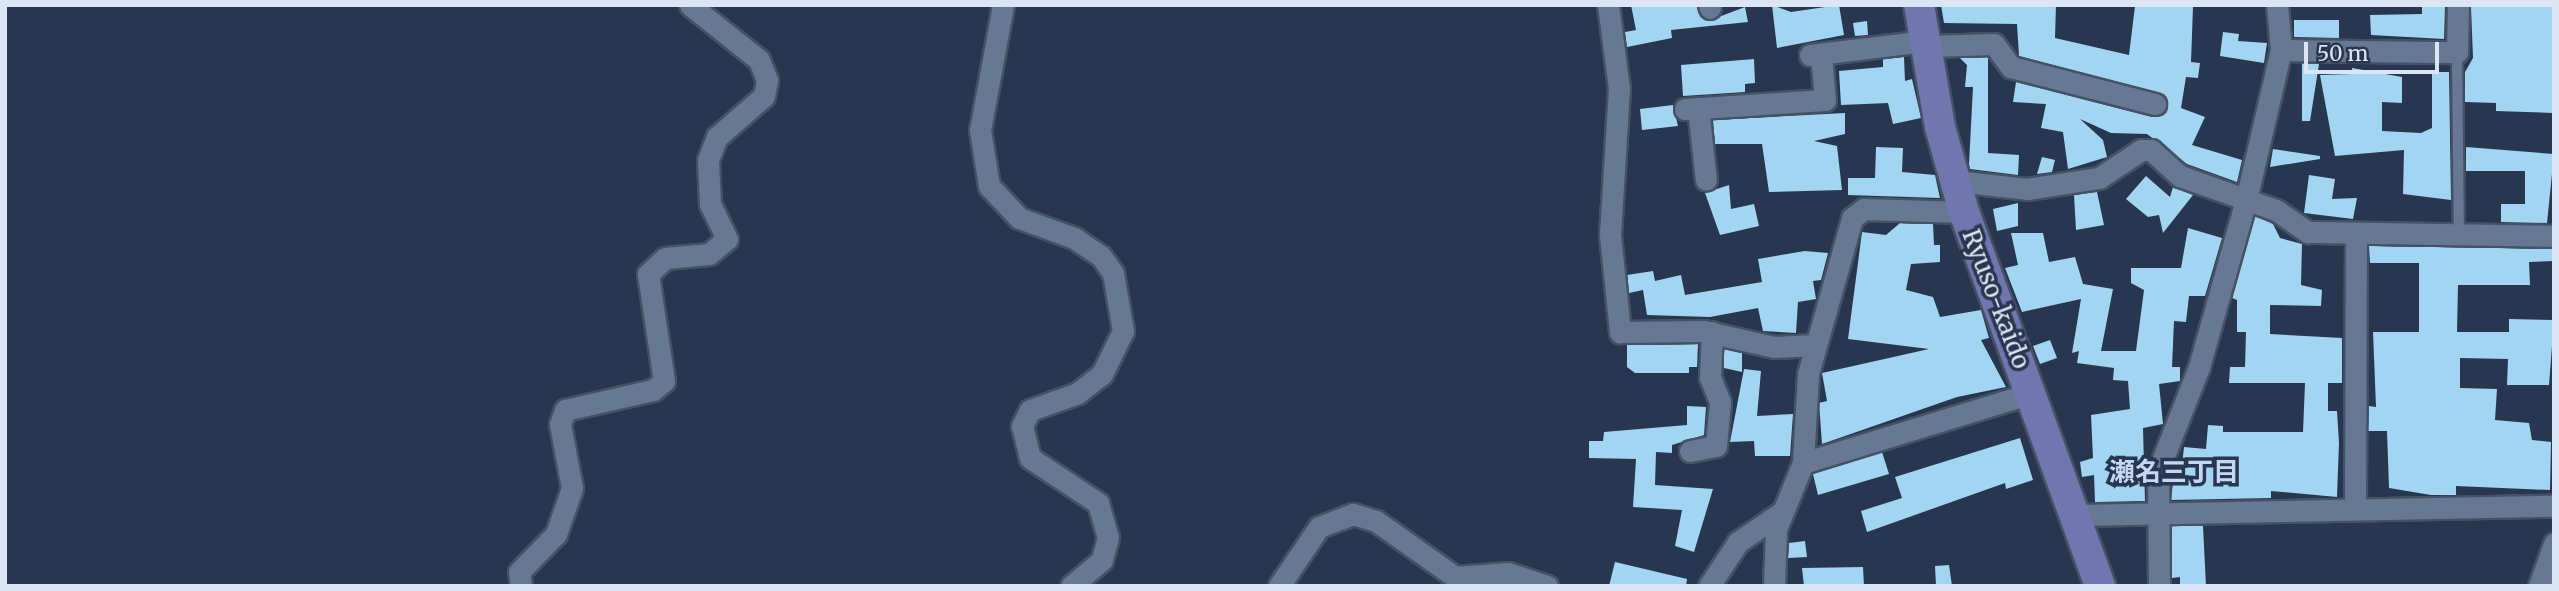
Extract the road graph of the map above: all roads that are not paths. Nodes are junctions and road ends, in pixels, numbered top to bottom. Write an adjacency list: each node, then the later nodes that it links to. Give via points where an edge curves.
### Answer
1 (690, 5): 29 (street, via 759,60 767,80 764,96 717,137 708,160 710,204 727,239 709,254 665,258 648,274 664,381 653,390 565,410 561,424 572,488 556,534 519,572)
2 (1003, 5): 30 (street, via 980,130 989,186 1018,218 1074,238 1101,256 1112,273 1123,331 1102,374 1079,393 1030,410 1022,426 1030,458 1098,503 1108,537 1102,560)
3 (1608, 5): 18 (street, via 1619,88 1610,235 1620,332)
4 (1919, 5): 7 (main road, Ryuso-kaido)
5 (2277, 5): 8 (street)
6 (2458, 5): 9 (street)
7 (1926, 43): 10 (street, via 1994,44 2011,67); 11 (street, via 1814,55 1825,100 1691,108); 12 (main road, Ryuso-kaido)
8 (2281, 50): 9 (street); 13 (street)
9 (2457, 52): 16 (lane)
10 (2155, 104)
11 (1706, 180)
12 (1956, 181): 13 (street, via 2027,189 2099,178 2141,150 2151,150 2180,176); 14 (main road, Ryuso-kaido)
13 (2246, 201): 15 (street, via 2276,210 2308,232); 26 (street, via 2199,367 2158,471)
14 (1964, 212): 19 (street, via 1864,209 1852,218); 20 (main road, Ryuso-kaido)
15 (2356, 233): 16 (street); 25 (street)
16 (2459, 235): 17 (street)
17 (2554, 236)
18 (1713, 332): 19 (street, via 1774,347); 21 (street, via 1710,377 1720,402 1716,446)
19 (1816, 345): 22 (street, via 1808,374)
20 (2032, 393): 22 (street); 27 (main road, Ryuso-kaido)
21 (1690, 451)
22 (1803, 463): 24 (street)
23 (2554, 506): 25 (street)
24 (1786, 508): 33 (street, via 1738,542); 34 (street, via 1776,529)
25 (2355, 508): 26 (street)
26 (2156, 510): 27 (street); 36 (street)
27 (2076, 515): 35 (main road, Ryuso-kaido)
28 (2554, 544): 37 (street)
29 (521, 586)
30 (1071, 586)
31 (1279, 586): 32 (street, via 1319,527 1353,514 1376,521 1455,577 1508,573)
32 (1547, 586)
33 (1709, 586)
34 (1774, 586)
35 (2099, 586)
36 (2159, 586)
37 (2539, 586)

